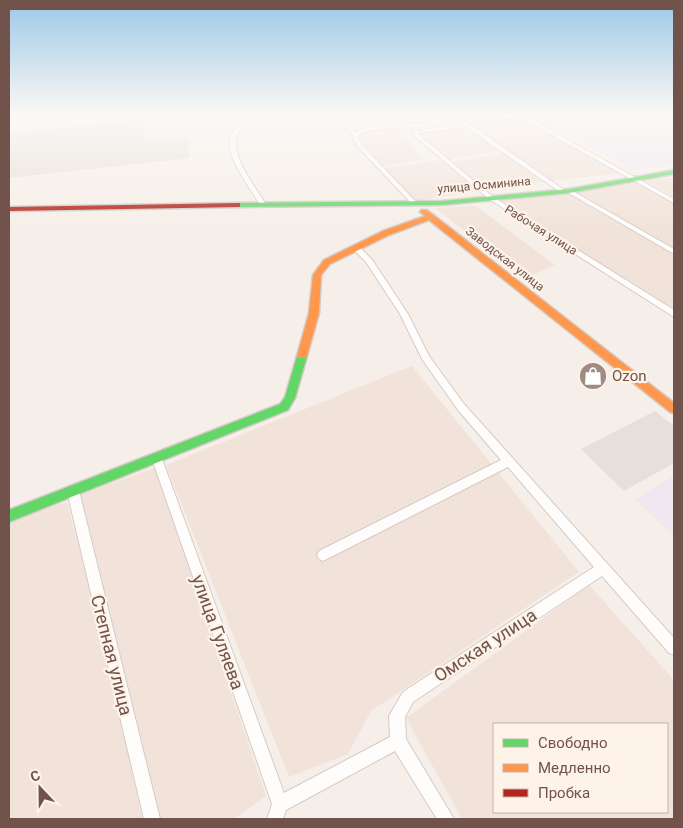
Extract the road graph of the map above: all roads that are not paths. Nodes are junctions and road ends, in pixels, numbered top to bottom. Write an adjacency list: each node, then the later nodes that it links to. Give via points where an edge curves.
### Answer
1 (235, 153): 12 (street)
2 (366, 153): 11 (street, Заводская улица)
3 (437, 153): 9 (street, Рабочая улица)
4 (509, 153): 8 (street)
5 (589, 153): 7 (street)
6 (674, 172): 7 (street, улица Осминина)
7 (638, 180): 8 (street, улица Осминина); 10 (street)
8 (566, 191): 9 (street, улица Осминина); 16 (street)
9 (491, 198): 11 (street, улица Осминина); 17 (street, Рабочая улица)
10 (674, 201)
11 (414, 203): 12 (street, улица Осминина); 14 (street, Заводская улица)
12 (262, 204): 13 (street, улица Осминина)
13 (9, 209)
14 (430, 217): 15 (street); 18 (street, Заводская улица)
15 (356, 248): 19 (street, via 320,268 314,313 290,398 284,407); 20 (street, via 369,261 404,314 425,357 441,380)
16 (674, 252)
17 (674, 314)
18 (674, 409)
19 (157, 459): 21 (street); 27 (street, улица Гуляева)
20 (510, 461): 23 (street); 24 (street)
21 (73, 491): 22 (street); 28 (street, Степная улица)
22 (9, 516)
23 (323, 555)
24 (603, 568): 25 (street); 26 (street, Омская улица, via 408,697 397,716)
25 (674, 648)
26 (398, 741): 27 (street); 30 (street, Омская улица)
27 (280, 804): 29 (street)
28 (152, 819)
29 (275, 819)
30 (446, 819)

